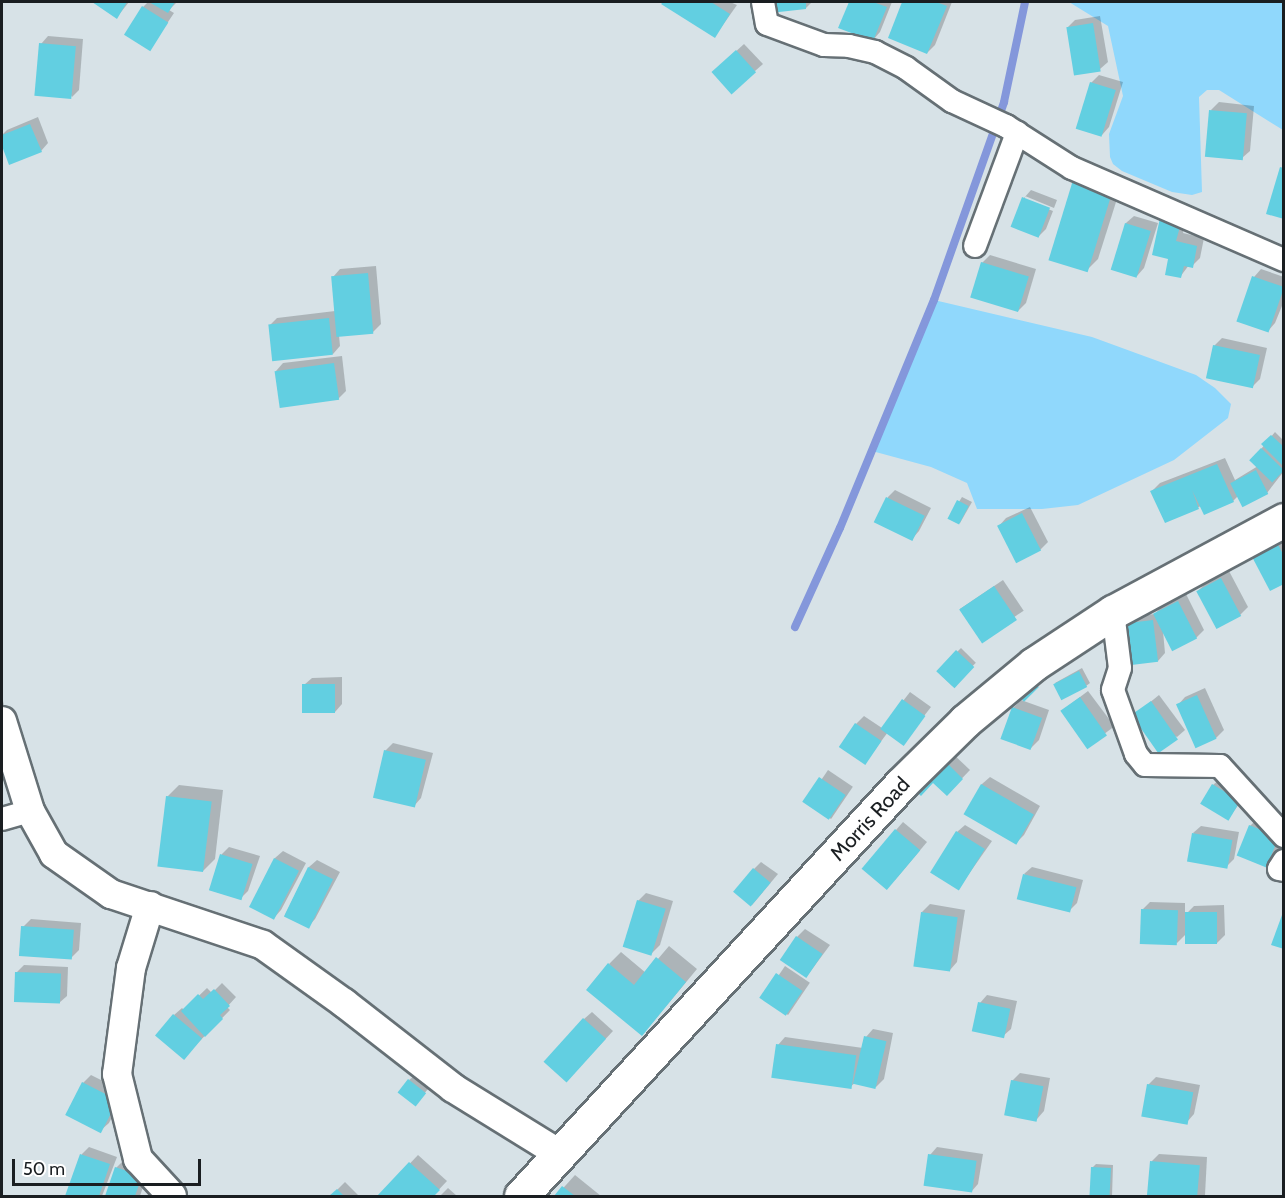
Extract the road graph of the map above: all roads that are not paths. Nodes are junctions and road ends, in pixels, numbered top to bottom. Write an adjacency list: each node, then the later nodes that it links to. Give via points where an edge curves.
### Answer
1 (763, 2): 2 (street, via 767,24 824,45 875,52 906,68 952,101)
2 (1011, 130): 3 (street); 4 (street, via 1072,168)
3 (975, 246)
4 (1284, 260)
5 (1284, 520): 6 (main road, Morris Road)
6 (1113, 612): 10 (street, via 1120,668 1113,690 1136,754 1145,765 1220,766); 14 (main road, Morris Road, via 1034,664 965,721 900,784)
7 (2, 721): 8 (street)
8 (30, 811): 9 (street); 13 (street, via 54,854 111,894)
9 (2, 819)
10 (1284, 836)
11 (1284, 861): 12 (street, via 1279,869)
12 (1284, 870)
13 (150, 906): 14 (street, via 263,945 453,1088); 15 (street, via 131,968 117,1074 138,1159)
14 (560, 1154): 16 (main road, Morris Road)
15 (172, 1197)
16 (521, 1197)

